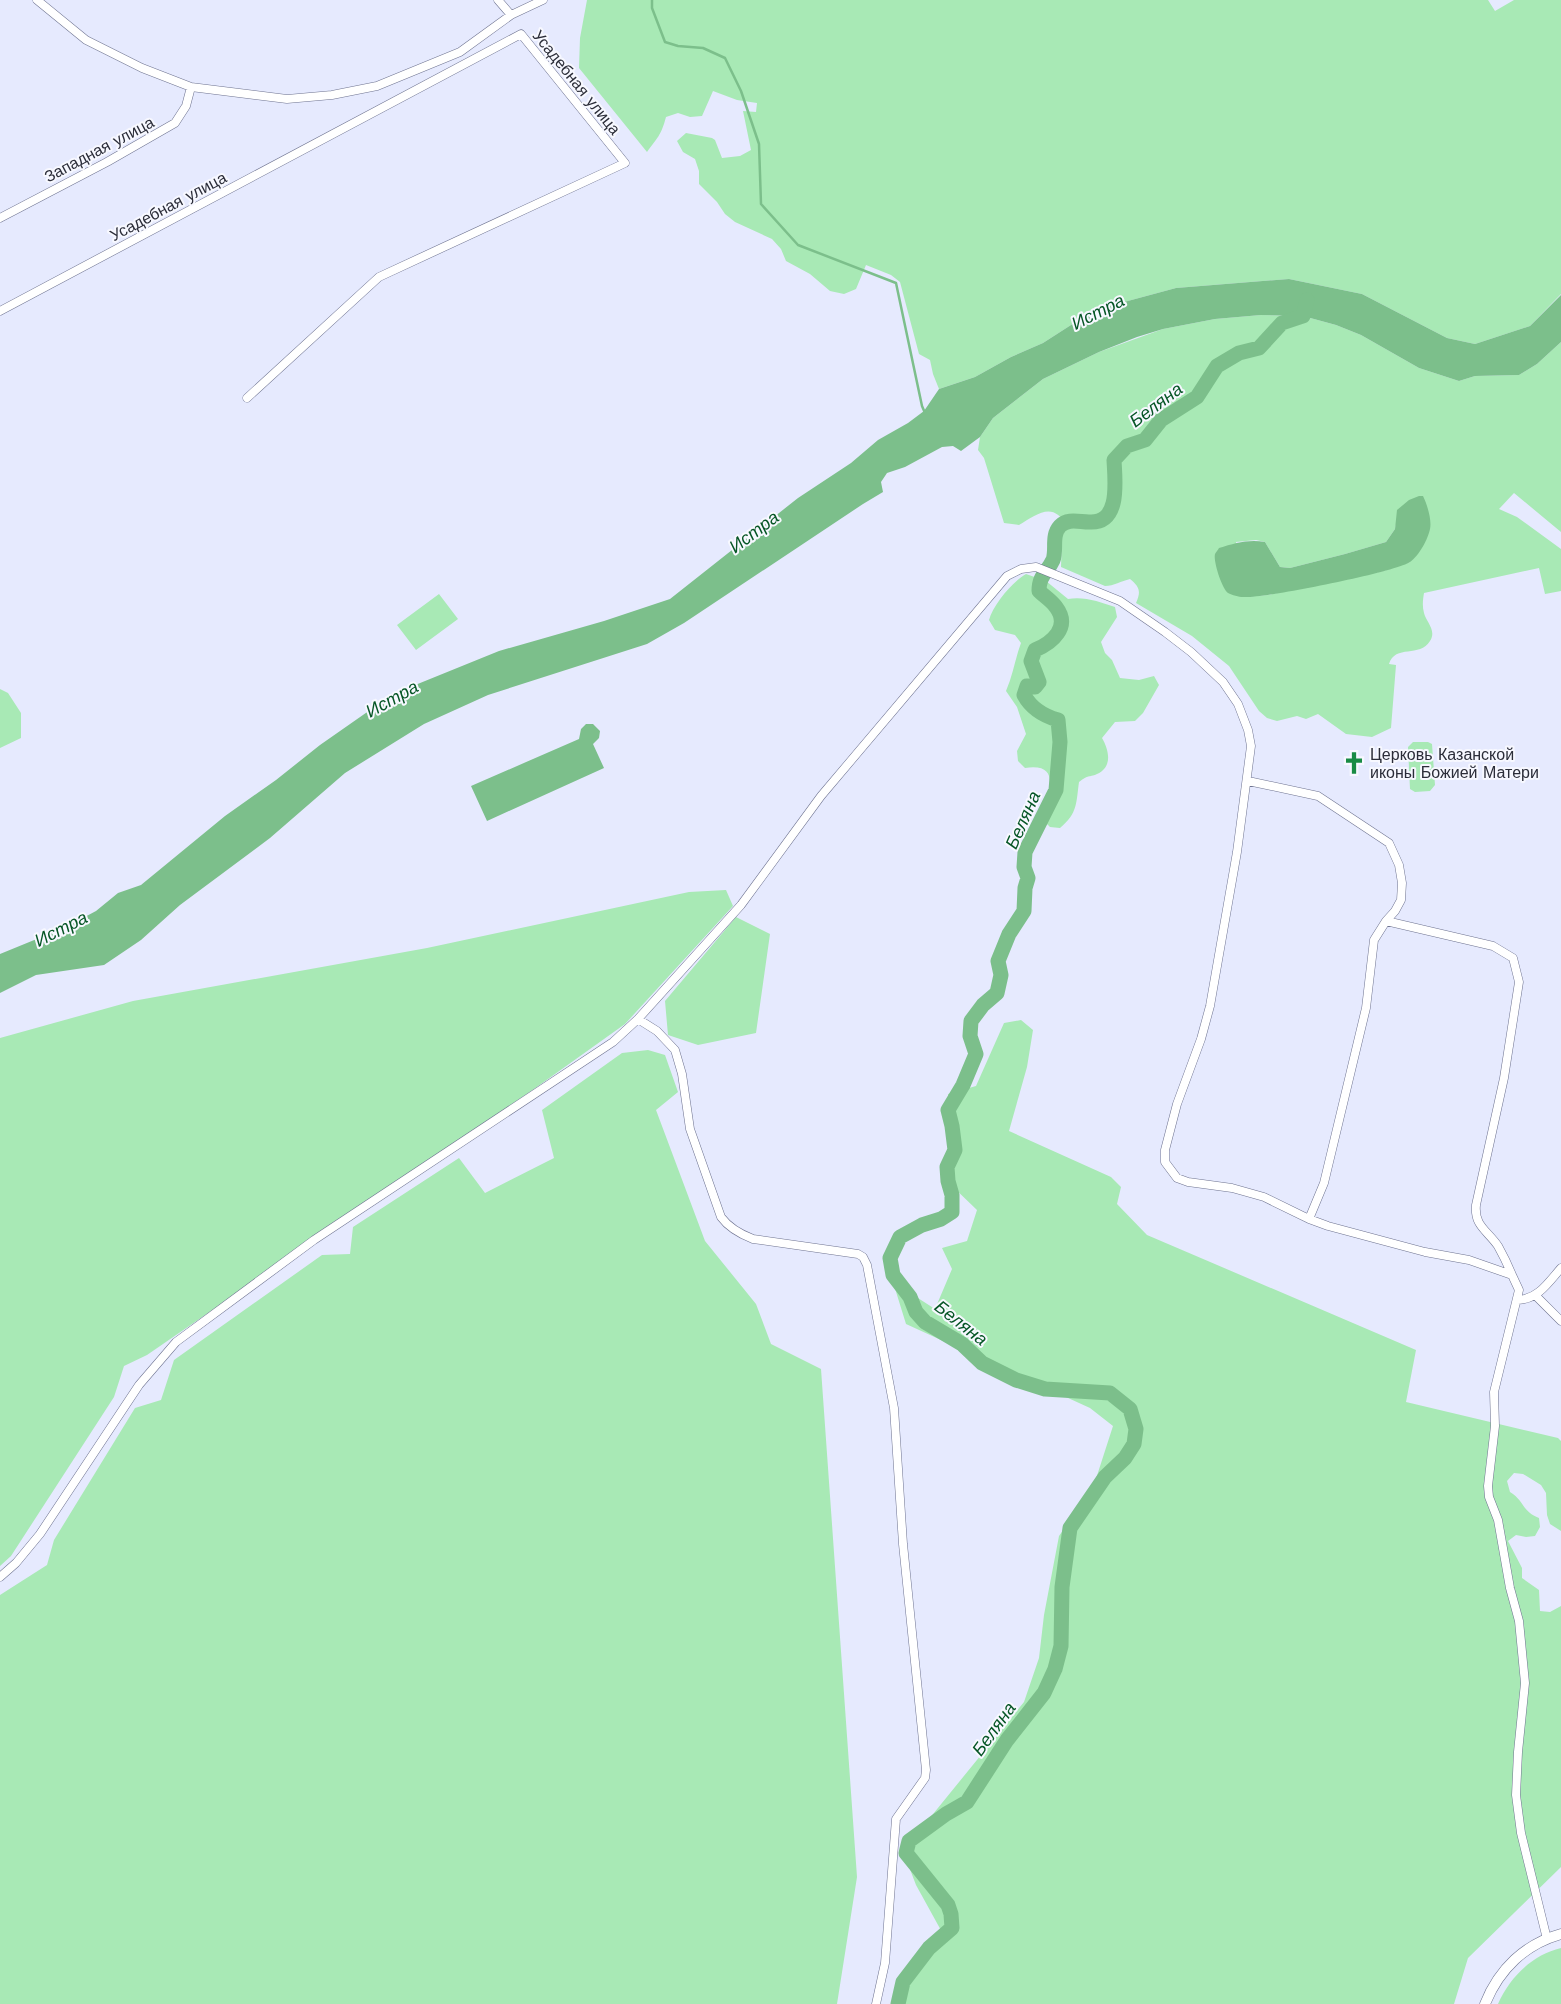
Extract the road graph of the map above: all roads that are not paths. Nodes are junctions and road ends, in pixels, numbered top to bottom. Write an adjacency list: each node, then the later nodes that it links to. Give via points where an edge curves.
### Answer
1 (37, 0): 5 (street, via 86,40 142,68)
2 (498, 0): 4 (street)
3 (543, 0): 4 (street)
4 (511, 15): 5 (street, via 460,52 377,86 287,99)
5 (191, 87): 6 (street, Западная улица, via 186,106 175,123)
6 (0, 218)
7 (0, 311): 8 (street, Усадебная улица, via 521,34 625,163 379,277)
8 (247, 398)
9 (1248, 781): 10 (street, via 1318,796 1389,843 1402,883 1401,900); 11 (street, via 1251,746 1238,704 1223,682 1191,652 1120,602 1036,567 1021,569 1002,583 821,796 741,905); 12 (street, via 1210,1006 1202,1039 1172,1121 1165,1150 1166,1162 1177,1178 1264,1197)
10 (1386, 921): 12 (street, via 1374,940 1366,1008 1324,1183); 14 (street, via 1493,946 1513,958 1519,982 1504,1078 1475,1215 1497,1244)
11 (638, 1019): 18 (street, via 613,1042 314,1240 176,1342 139,1385 40,1534); 21 (street, via 657,1031 675,1050 690,1129 726,1224 752,1239 858,1254 867,1265 894,1408 903,1544 926,1770 921,1785 896,1819 885,1963)
12 (1309, 1218): 14 (street, via 1426,1252 1469,1260)
13 (1561, 1268): 15 (street)
14 (1512, 1275): 16 (street, via 1519,1290)
15 (1536, 1296): 16 (street); 17 (street)
16 (1518, 1300): 20 (street, via 1494,1392 1495,1426 1488,1486 1519,1621 1525,1683 1516,1796 1521,1833)
17 (1561, 1321)
18 (0, 1578)
19 (1561, 1934): 20 (street)
20 (1547, 1939): 22 (street, via 1509,1965 1498,1978)
21 (876, 2004)
22 (1486, 2004)

